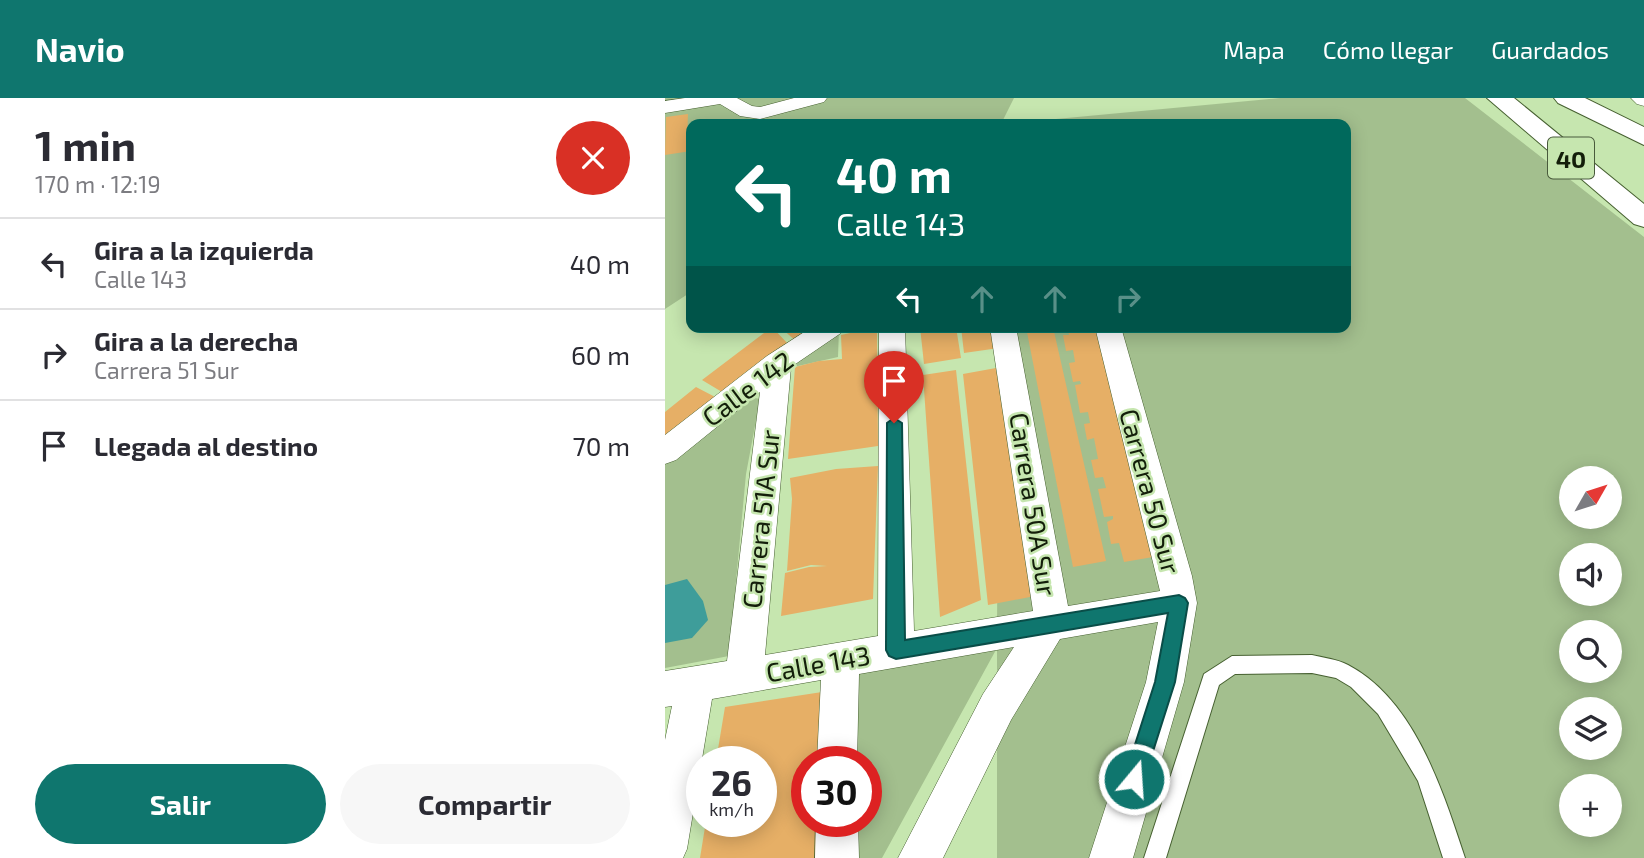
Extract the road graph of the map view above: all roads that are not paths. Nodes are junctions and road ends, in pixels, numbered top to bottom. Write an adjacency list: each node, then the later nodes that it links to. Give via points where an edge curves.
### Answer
1 (817, 98): 4 (street, via 759,113 723,99)
2 (1499, 98): 6 (main road, 40)
3 (1566, 98): 5 (main road, 40)
4 (665, 107)
5 (1644, 136)
6 (1644, 218)
7 (823, 333): 11 (street, Calle 142)
8 (892, 333): 15 (street)
9 (1004, 333): 14 (street, Carrera 50A Sur, via 1051,606)
10 (1110, 333): 13 (street, Carrera 50 Sur)
11 (777, 363): 12 (street, Calle 142); 17 (street, Carrera 51A Sur)
12 (665, 452)
13 (1179, 603): 14 (street, Calle 143); 24 (street, Carrera 50 Sur, via 1165,682)
14 (1049, 625): 15 (street, Calle 143); 23 (street, Carrera 50A Sur, via 996,708)
15 (896, 650): 16 (street, Calle 143)
16 (841, 659): 17 (street, Calle 143); 19 (street)
17 (744, 676): 18 (street, Calle 143)
18 (680, 686): 21 (street)
19 (838, 746)
20 (837, 837): 22 (street)
21 (665, 849)
22 (837, 858)
23 (920, 858)
24 (1111, 858)
25 (1155, 858): 26 (lane, via 1211,680 1232,665 1312,664 1340,670 1385,707 1427,776)
26 (1454, 858)

